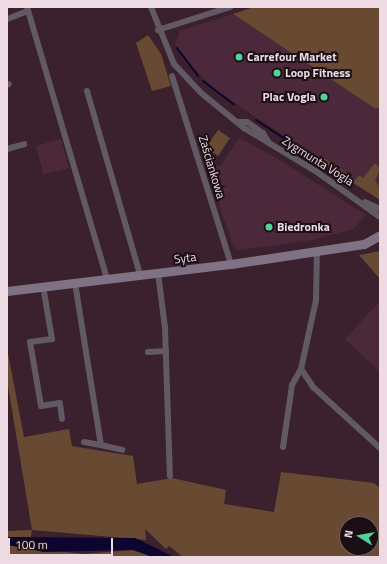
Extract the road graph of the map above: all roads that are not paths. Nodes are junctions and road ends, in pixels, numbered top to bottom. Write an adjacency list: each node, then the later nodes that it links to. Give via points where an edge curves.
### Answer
1 (151, 7): 5 (street)
2 (230, 7): 5 (street)
3 (28, 9): 4 (street); 20 (street)
4 (7, 19)
5 (158, 30): 10 (street, Zygmunta Vogla, via 174,64 188,80 239,122 247,122 263,133 269,143)
6 (172, 76): 17 (street, Zaściankowa)
7 (87, 91): 19 (street)
8 (24, 144): 9 (street)
9 (7, 149)
10 (356, 198): 11 (street, Zygmunta Vogla); 12 (street, Zygmunta Vogla)
11 (380, 209)
12 (380, 217)
13 (380, 235): 15 (street, Syta)
14 (380, 243): 15 (street, Syta)
15 (364, 244): 16 (street, Syta)
16 (317, 250): 17 (street, Syta); 26 (street, via 316,300)
17 (232, 264): 18 (street, Syta)
18 (158, 273): 19 (street, Syta); 24 (street)
19 (140, 275): 20 (street, Syta)
20 (107, 279): 21 (street, Syta)
21 (75, 283): 22 (street, Syta); 29 (street)
22 (43, 286): 23 (street, Syta); 27 (street, via 52,339 30,342 41,406 60,403)
23 (7, 291)
24 (166, 351): 25 (street); 33 (street)
25 (148, 352)
26 (301, 369): 30 (street, via 292,385); 31 (street, via 313,387)
27 (62, 419)
28 (84, 442): 29 (street)
29 (101, 445): 32 (street)
30 (283, 447)
31 (380, 448)
32 (122, 450)
33 (170, 476)

